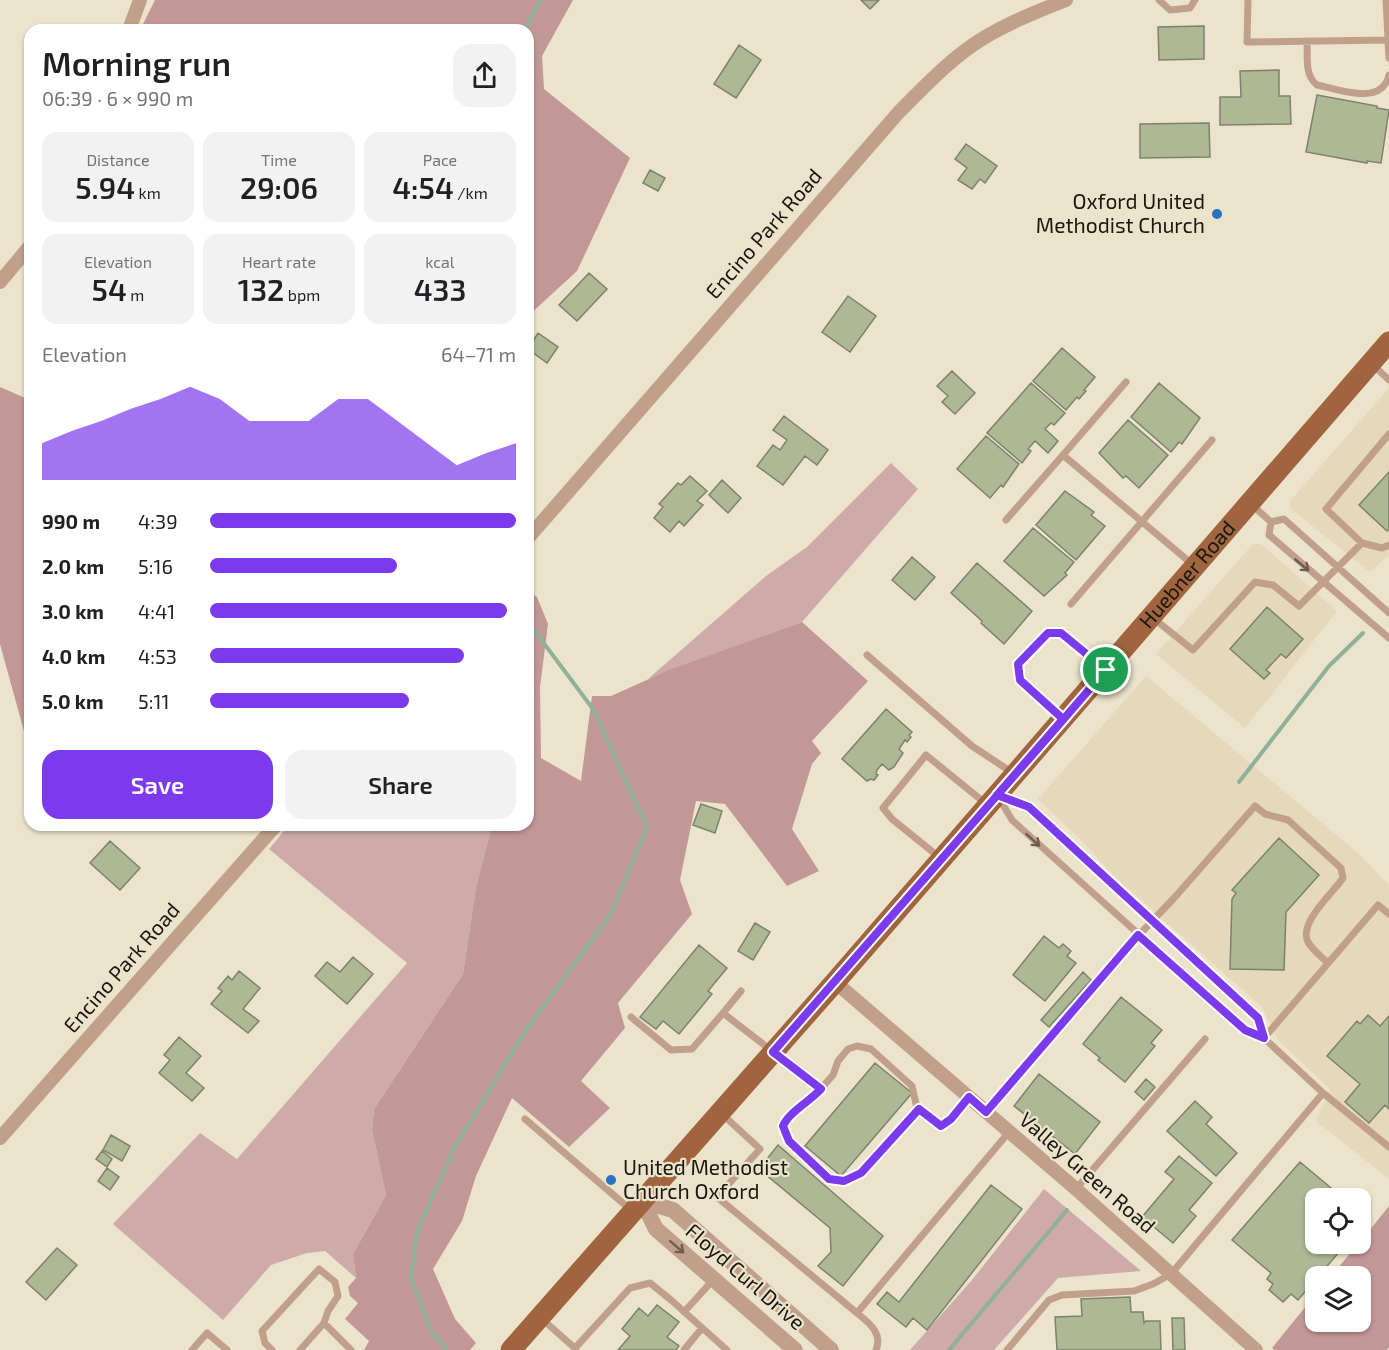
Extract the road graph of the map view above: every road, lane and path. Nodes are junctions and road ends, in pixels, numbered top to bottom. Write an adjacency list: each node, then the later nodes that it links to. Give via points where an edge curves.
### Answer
1 (140, 0): 7 (street)
2 (1066, 0): 25 (street, Encino Park Road, via 982,39 942,70 899,112)
3 (1159, 0): 4 (lane, via 1170,10 1190,8)
4 (1195, 0)
5 (1248, 0): 9 (lane, via 1247,42)
6 (1386, 0): 8 (lane)
7 (131, 24)
8 (1388, 40): 9 (lane); 10 (lane)
9 (1307, 41): 11 (lane, via 1308,73 1317,85 1374,93 1388,81)
10 (1389, 58)
11 (1389, 75)
12 (24, 253): 13 (street)
13 (0, 282)
14 (1389, 342): 15 (main road, Huebner Road)
15 (1371, 363): 16 (lane); 21 (main road, Huebner Road)
16 (1389, 380)
17 (1126, 382): 20 (lane)
18 (1389, 434): 26 (lane, via 1326,509)
19 (1212, 440): 23 (lane)
20 (1063, 455): 22 (lane); 23 (lane)
21 (1250, 503): 24 (lane); 28 (main road, Huebner Road)
22 (1006, 520)
23 (1141, 522): 28 (lane); 31 (lane)
24 (1271, 522): 29 (lane, via 1284,519); 30 (lane, one-way to 30, via 1269,535)
25 (534, 531)
26 (1362, 543): 27 (lane, via 1382,548); 29 (lane)
27 (1389, 545)
28 (1194, 565): 33 (main road, Huebner Road)
29 (1338, 567): 30 (lane); 32 (lane)
30 (1323, 582): 33 (lane, via 1299,606 1274,585 1255,582 1193,650); 34 (lane)
31 (1071, 604)
32 (1389, 613)
33 (1151, 617): 36 (main road, Huebner Road)
34 (1389, 638)
35 (867, 655): 38 (lane, via 972,746)
36 (1106, 670): 37 (main road, Huebner Road); 37 (lane, via 1061,633 1048,633 1018,664 1020,680)
37 (1063, 719): 38 (main road, Huebner Road)
38 (1015, 774): 39 (main road, Huebner Road)
39 (992, 800): 41 (main road, Huebner Road); 41 (lane, via 926,754 883,808); 43 (lane, via 1029,807); 44 (lane, one-way to 44)
40 (271, 831): 61 (street, Encino Park Road)
41 (941, 859): 46 (main road, Huebner Road)
42 (1389, 914): 45 (lane, via 1378,904)
43 (1152, 921): 44 (lane); 45 (lane, via 1255,806 1265,814 1288,820 1341,868 1343,878 1306,928 1307,941); 50 (lane, via 1258,1018)
44 (1138, 935): 50 (lane, via 1245,1030); 58 (lane)
45 (1328, 963): 50 (lane)
46 (835, 982): 52 (main road, Huebner Road); 55 (street, Valley Green Road)
47 (741, 991): 48 (lane)
48 (723, 1013): 49 (lane, via 692,1049 671,1050); 52 (lane)
49 (631, 1017)
50 (1264, 1038): 54 (lane)
51 (1205, 1039): 63 (lane)
52 (773, 1052): 53 (lane); 57 (main road, Huebner Road)
53 (821, 1089): 56 (lane, via 848,1049 857,1046 871,1049 912,1086); 56 (lane, via 787,1117 783,1126 789,1141 829,1179 844,1181 861,1173)
54 (1323, 1093): 62 (lane); 65 (lane)
55 (969, 1097): 56 (lane, via 941,1126); 58 (street, Valley Green Road)
56 (919, 1109)
57 (720, 1112): 64 (main road, Huebner Road); 68 (lane, via 760,1149 717,1197)
58 (986, 1112): 60 (street, Valley Green Road)
59 (525, 1119): 64 (lane)
60 (1009, 1132): 63 (street, Valley Green Road); 68 (lane)
61 (0, 1138)
62 (1389, 1147)
63 (1076, 1189): 65 (street, Valley Green Road)
64 (638, 1206): 66 (street, Floyd Curl Drive, one-way to 66, via 656,1229); 69 (main road, Huebner Road); 82 (street, Floyd Curl Drive, via 673,1210)
65 (1171, 1274): 84 (lane, via 1134,1291 1062,1295 1049,1300); 85 (street, Valley Green Road)
66 (714, 1279): 67 (lane); 81 (street, Floyd Curl Drive)
67 (684, 1312): 71 (lane); 72 (lane, via 650,1283 630,1288)
68 (857, 1312): 83 (lane, via 873,1326 878,1339)
69 (540, 1317): 72 (lane); 78 (main road, Huebner Road)
70 (324, 1323): 75 (lane, via 338,1296 335,1282 319,1269 262,1331); 76 (lane); 77 (lane)
71 (702, 1328): 79 (lane); 80 (lane)
72 (576, 1349)
73 (192, 1350): 74 (lane, via 207,1333)
74 (227, 1350)
75 (272, 1350)
76 (300, 1350)
77 (351, 1350)
78 (511, 1350)
79 (684, 1350)
80 (728, 1350)
81 (795, 1350)
82 (831, 1350)
83 (876, 1350)
84 (1006, 1350)
85 (1256, 1350)

